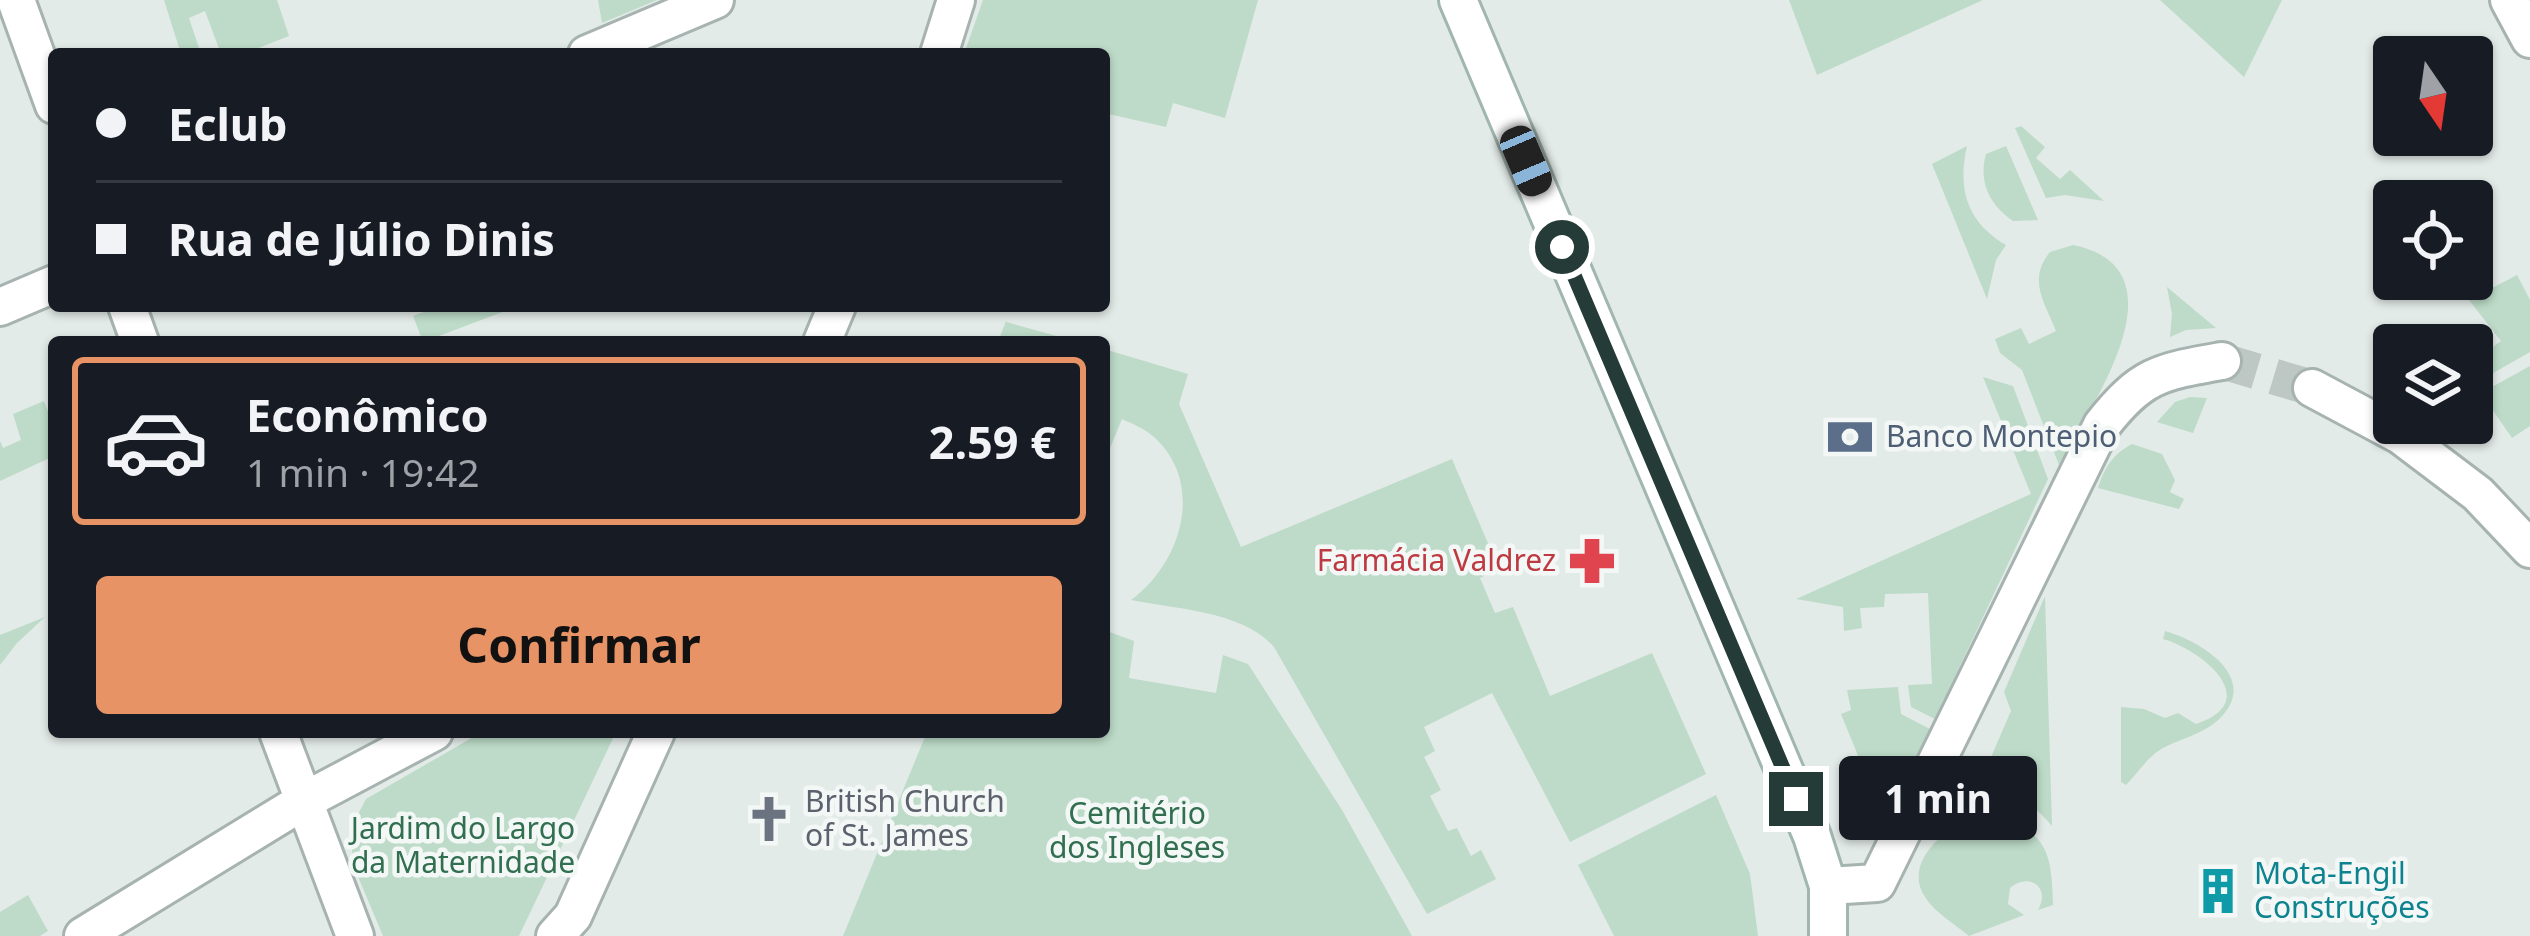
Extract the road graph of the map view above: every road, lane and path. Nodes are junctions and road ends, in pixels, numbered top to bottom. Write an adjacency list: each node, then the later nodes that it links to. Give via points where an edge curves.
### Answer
1 (16, 0): 9 (street)
2 (715, 0): 7 (street)
3 (956, 0): 8 (street)
4 (1458, 0): 19 (street)
5 (2509, 0): 6 (street)
6 (2530, 38)
7 (601, 48)
8 (941, 48)
9 (48, 88)
10 (48, 287): 11 (street)
11 (0, 308)
12 (2222, 361): 19 (street, via 2170,370 2129,391 2102,425 1877,883)
13 (2312, 388): 14 (street, via 2416,447 2478,494)
14 (2530, 549)
15 (280, 738): 18 (street)
16 (423, 738): 18 (street)
17 (653, 738): 22 (street, via 573,916)
18 (302, 802): 20 (street); 21 (street)
19 (1828, 886): 23 (street)
20 (82, 936)
21 (355, 936)
22 (555, 936)
23 (1828, 936)

